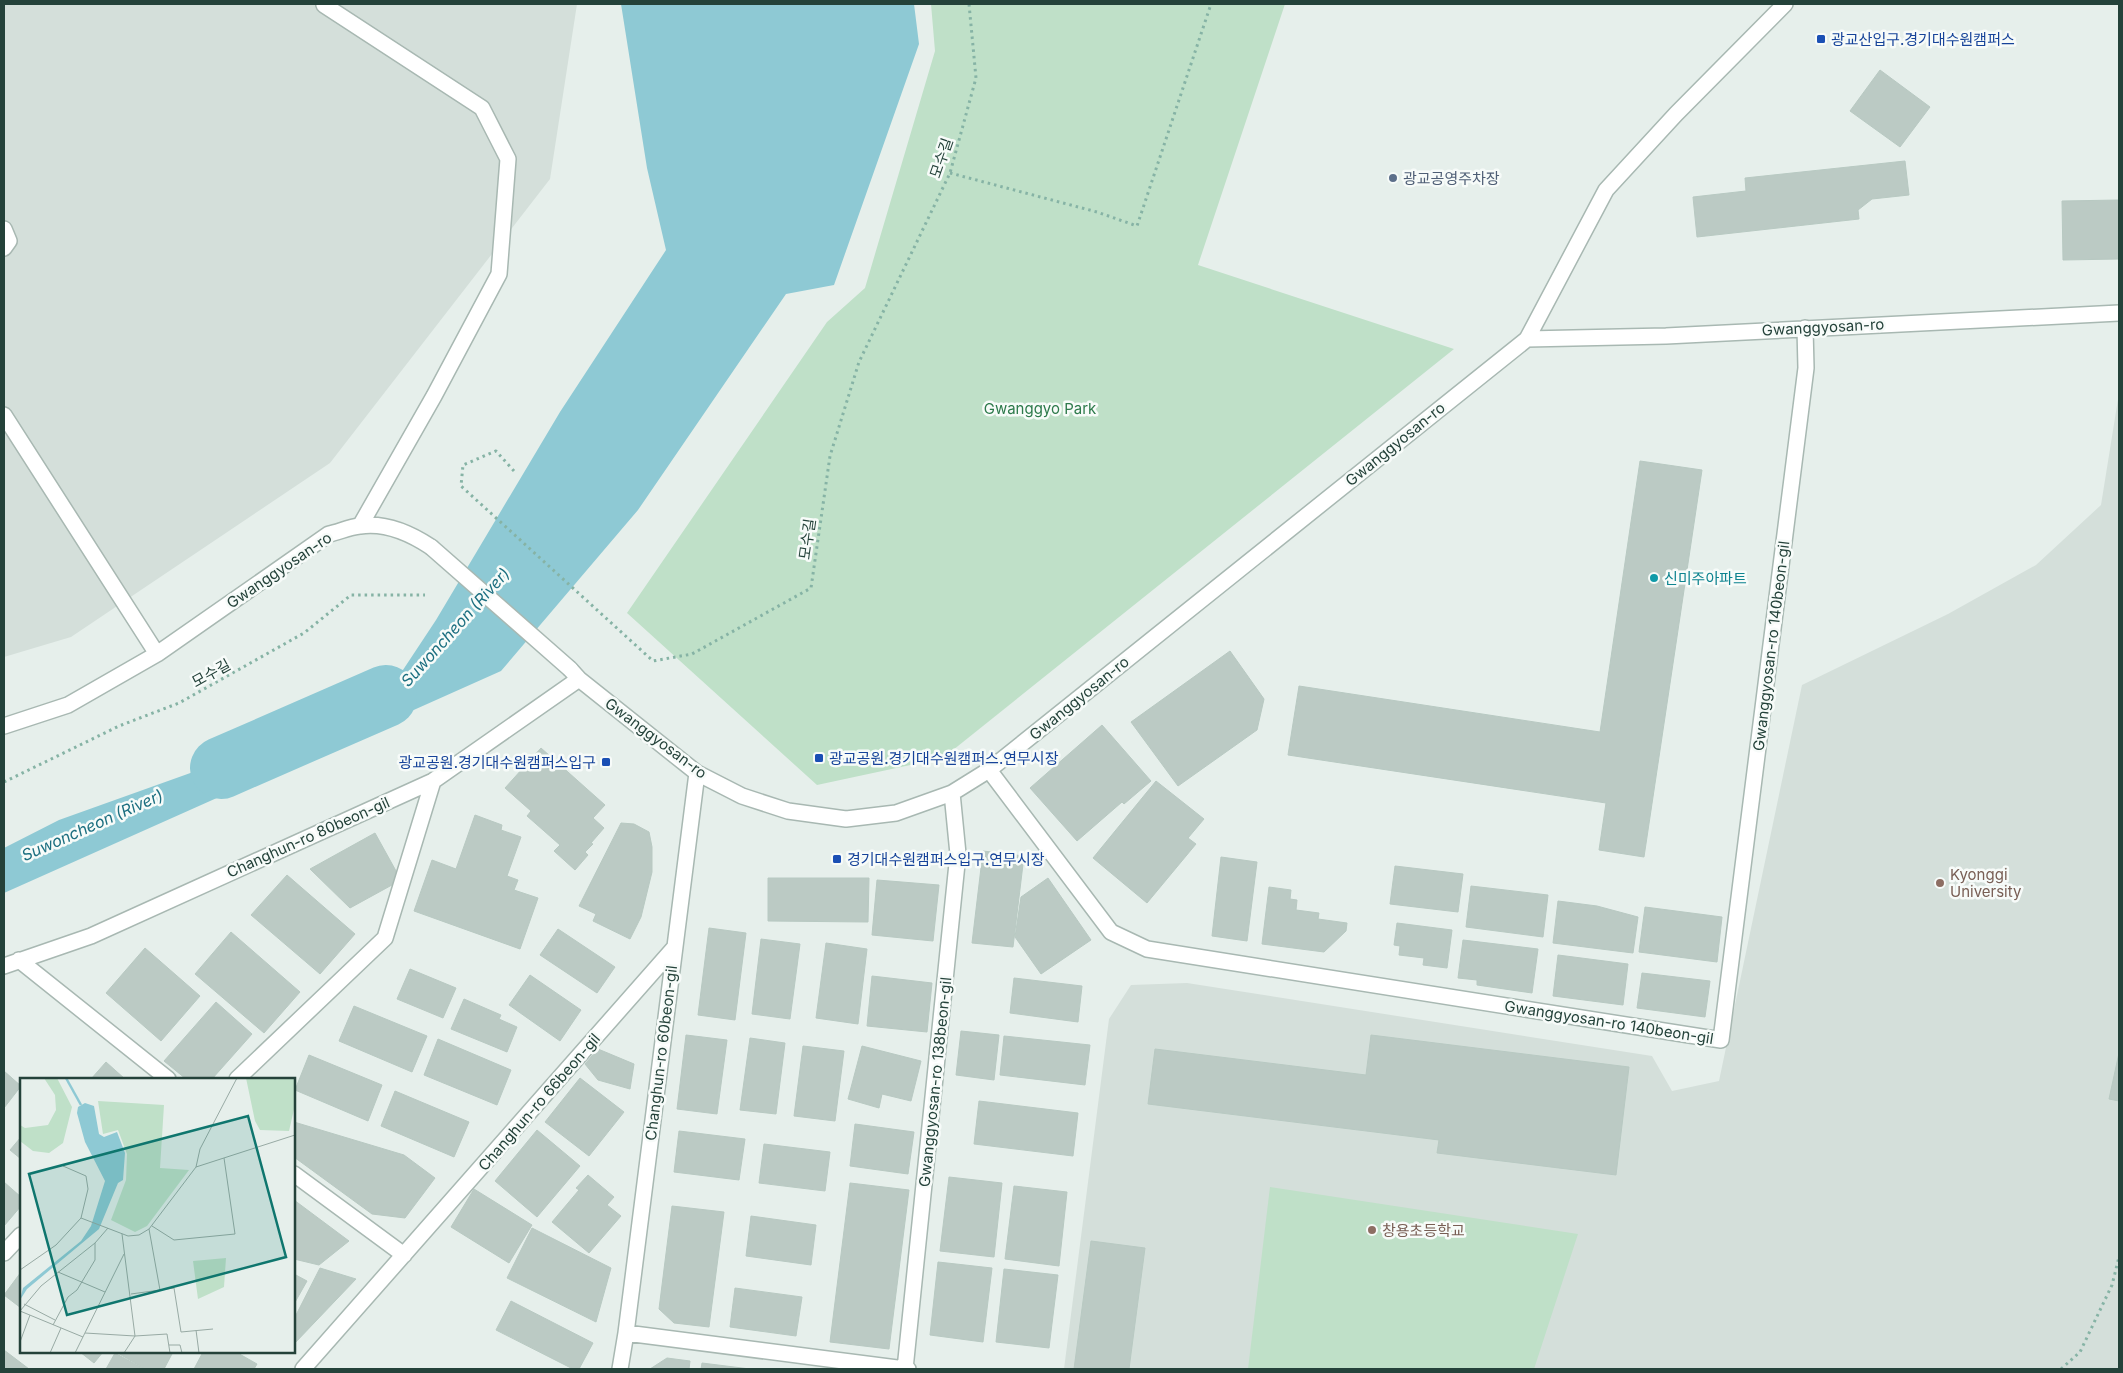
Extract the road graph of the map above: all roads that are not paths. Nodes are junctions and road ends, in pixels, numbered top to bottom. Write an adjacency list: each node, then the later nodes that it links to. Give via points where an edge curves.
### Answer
1 (1785, 4): 7 (street, Gwanggyosan-ro, via 1606,190)
2 (324, 5): 9 (street, via 482,108 508,159 499,274)
3 (4, 228): 4 (street, via 9,241)
4 (4, 248)
5 (2119, 313): 6 (street, Gwanggyosan-ro)
6 (1805, 328): 7 (street, Gwanggyosan-ro); 13 (street, Gwanggyosan-ro 140beon-gil, via 1806,368 1721,1040 1147,949 1112,932)
7 (1527, 339): 13 (street, Gwanggyosan-ro)
8 (4, 415): 10 (street)
9 (360, 526): 10 (street, Gwanggyosan-ro, via 329,534); 11 (street, Gwanggyosan-ro, bridge, via 390,528 412,534 431,547)
10 (157, 654): 12 (street, Gwanggyosan-ro, via 68,705)
11 (574, 674): 14 (street, Gwanggyosan-ro); 15 (street, Changhun-ro 80beon-gil)
12 (4, 726)
13 (989, 770): 16 (street, Gwanggyosan-ro)
14 (697, 773): 16 (street, Gwanggyosan-ro, via 742,796 788,811 846,819 896,813); 17 (street, Changhun-ro 60beon-gil)
15 (433, 781): 18 (street, Changhun-ro 80beon-gil, via 91,936); 21 (street, via 385,938)
16 (952, 793): 29 (street, Gwanggyosan-ro 138beon-gil, via 958,854)
17 (674, 948): 25 (street, Changhun-ro 66beon-gil); 26 (street, Changhun-ro 60beon-gil)
18 (19, 960): 19 (street, Changhun-ro 80beon-gil); 20 (street)
19 (4, 966)
20 (167, 1078)
21 (238, 1078)
22 (295, 1175): 25 (street)
23 (20, 1235): 24 (street)
24 (4, 1253)
25 (404, 1255): 27 (street, Changhun-ro 66beon-gil)
26 (626, 1333): 28 (street, Changhun-ro 60beon-gil); 29 (street)
27 (303, 1369)
28 (620, 1369)
29 (906, 1369)

